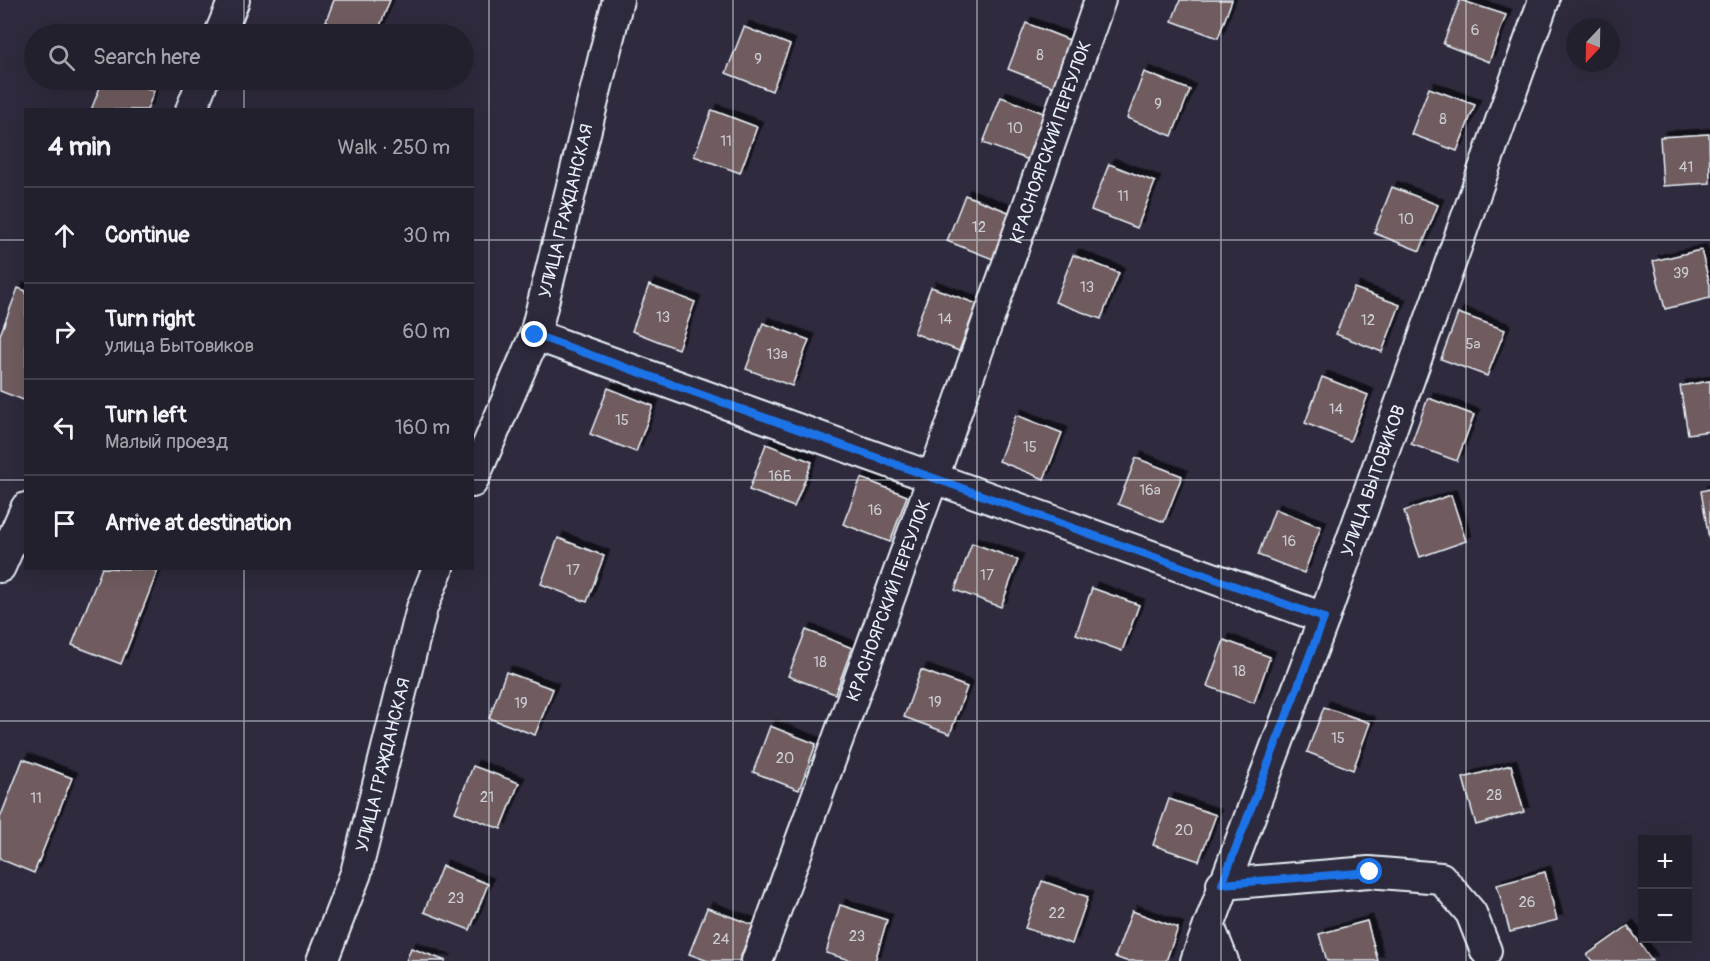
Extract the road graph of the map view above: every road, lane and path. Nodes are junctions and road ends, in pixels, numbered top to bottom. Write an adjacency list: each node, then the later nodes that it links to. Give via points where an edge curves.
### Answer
1 (234, 0): 5 (street)
2 (618, 0): 8 (street, УЛИЦА ГРАЖДАНСКАЯ)
3 (1100, 0): 10 (street, КРАСНОЯРСКИЙ ПЕРЕУЛОК)
4 (1544, 0): 14 (street, УЛИЦА БЫТОВИКОВ)
5 (224, 24)
6 (199, 90): 7 (street)
7 (192, 108)
8 (535, 335): 9 (street, УЛИЦА ГРАЖДАНСКАЯ); 10 (street)
9 (474, 477)
10 (933, 478): 14 (street); 19 (street, КРАСНОЯРСКИЙ ПЕРЕУЛОК)
11 (24, 513): 12 (street)
12 (0, 567)
13 (437, 570): 18 (street, УЛИЦА ГРАЖДАНСКАЯ, via 422,608 356,873)
14 (1324, 618): 15 (street, УЛИЦА БЫТОВИКОВ)
15 (1222, 884): 16 (street, УЛИЦА БЫТОВИКОВ); 17 (street, via 1370,872 1441,878 1471,913)
16 (1209, 926): 20 (street, УЛИЦА БЫТОВИКОВ); 21 (street)
17 (1486, 951)
18 (322, 961)
19 (757, 961)
20 (1196, 961)
21 (1223, 961)

